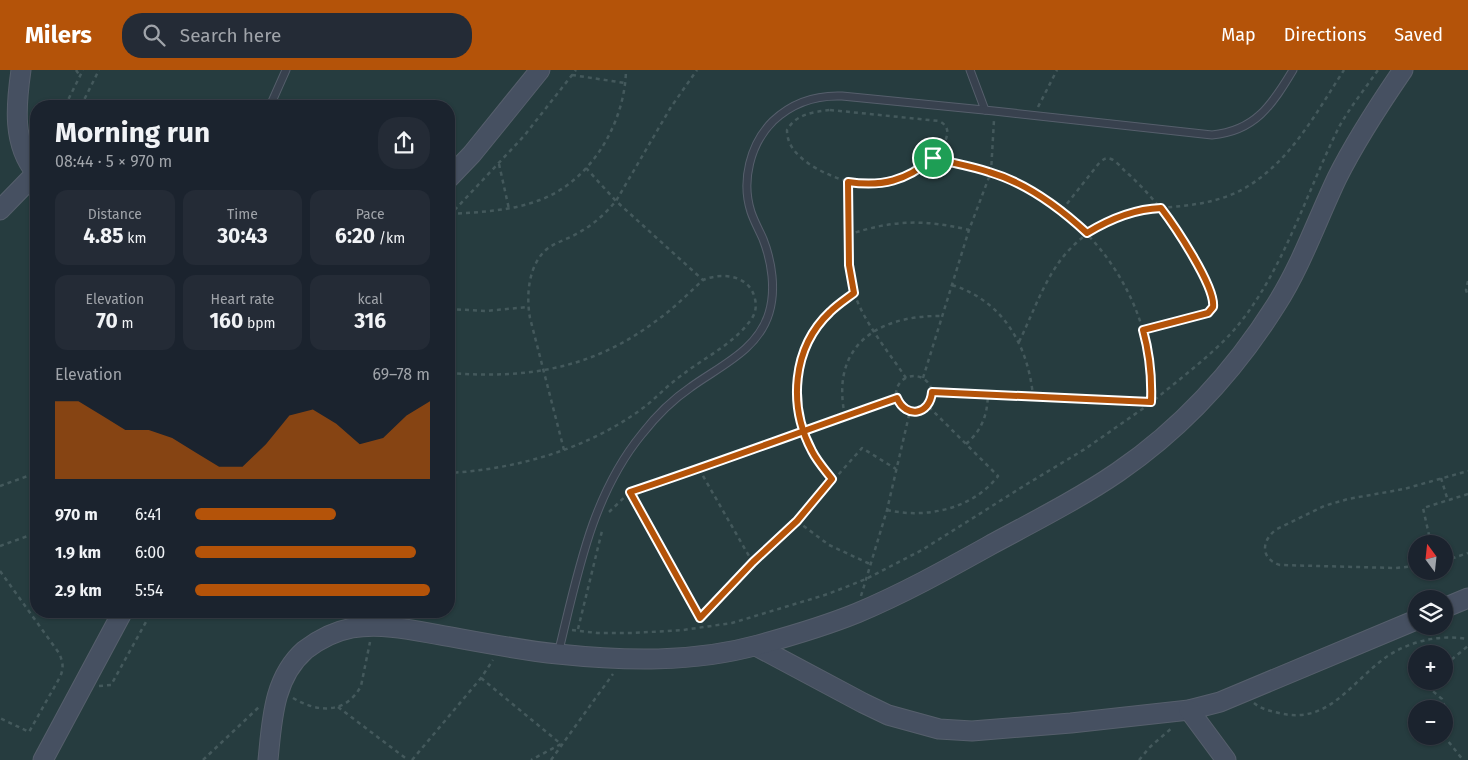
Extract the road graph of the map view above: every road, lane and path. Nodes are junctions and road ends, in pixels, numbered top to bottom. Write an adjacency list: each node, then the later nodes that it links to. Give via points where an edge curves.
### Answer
1 (20, 70): 27 (street, via 17,122 21,145)
2 (76, 70): 17 (path)
3 (83, 70): 17 (path)
4 (99, 70): 20 (path)
5 (286, 70): 21 (lane)
6 (540, 70): 29 (street)
7 (576, 70): 16 (path)
8 (626, 70): 18 (path)
9 (697, 70): 33 (path)
10 (970, 70): 22 (lane)
11 (1057, 70): 24 (path)
12 (1293, 70): 24 (lane, via 1279,94 1257,119 1239,130 1222,134 1199,135)
13 (1344, 70): 34 (path, via 1299,138 1276,166 1225,198)
14 (1378, 70): 62 (path, via 1340,126 1276,266 1257,298 1234,329 1212,351)
15 (1403, 70): 106 (street, via 1348,156 1277,303 1243,354 1210,393 1170,431 1110,477 950,568 856,613)
16 (572, 75): 18 (path); 26 (path)
17 (80, 76): 19 (path)
18 (625, 83): 28 (path, via 613,126)
19 (68, 100)
20 (84, 100)
21 (273, 100)
22 (985, 110): 23 (lane); 102 (lane, via 828,96 794,106 765,130 750,164 747,187 751,211 770,262 772,297 766,321 750,345 678,397 627,453 606,489 590,530)
23 (994, 111): 24 (lane); 30 (path)
24 (1034, 116)
25 (933, 158): 30 (path); 32 (path, via 892,182); 32 (path, via 947,133 946,126 939,121 830,110 810,113 794,121 787,135 794,151 822,171)
26 (499, 163): 35 (path); 37 (path)
27 (30, 165)
28 (586, 168): 33 (path); 35 (path, via 556,192)
29 (455, 172)
30 (991, 172): 38 (path, via 1025,187); 40 (path)
31 (30, 179): 36 (street)
32 (848, 182): 42 (path)
33 (616, 201): 43 (path); 48 (path, via 589,226 543,252 530,279)
34 (1161, 208): 38 (path, via 1131,176 1108,158 1100,162); 41 (path, via 1123,215); 51 (path, via 1185,242 1214,303 1208,313)
35 (508, 209): 39 (path)
36 (0, 210)
37 (455, 210)
38 (1062, 210): 41 (path)
39 (455, 214)
40 (969, 230): 42 (path, via 943,224 901,222); 45 (path)
41 (1087, 233): 51 (path, via 1128,291); 53 (path, via 1057,263)
42 (847, 235): 46 (path)
43 (703, 280): 54 (path, via 658,320 620,344 573,364); 68 (path, via 722,276 746,283 753,291 756,303 750,321 726,344 678,377 647,405 614,426)
44 (1468, 282): 47 (path)
45 (952, 285): 50 (path); 53 (path, via 985,301)
46 (854, 293): 52 (path); 66 (path, via 829,312 804,351 796,388)
47 (1468, 296)
48 (528, 307): 49 (path, via 486,311); 54 (path)
49 (455, 309)
50 (942, 316): 52 (path, via 916,316); 57 (path)
51 (1143, 330): 62 (path, via 1150,359)
52 (874, 331): 56 (path); 65 (path, via 854,349 844,373 842,398)
53 (1019, 342): 60 (path)
54 (543, 371): 55 (path); 68 (path)
55 (455, 373)
56 (906, 378): 57 (path); 61 (path, via 898,387)
57 (922, 378): 58 (path)
58 (932, 392): 59 (path); 63 (path)
59 (988, 395): 60 (path); 67 (path, via 982,426)
60 (1033, 396): 62 (path)
61 (897, 398): 64 (path); 65 (path)
62 (1151, 402): 93 (path, via 1085,449 922,550)
63 (928, 405): 64 (path, via 921,411); 67 (path)
64 (910, 411): 69 (path)
65 (845, 416): 66 (path)
66 (803, 432): 70 (path); 75 (path, via 813,453)
67 (966, 444): 80 (path, via 998,476 986,490 963,504 939,510 907,514)
68 (564, 450): 72 (path, via 492,470)
69 (896, 468): 75 (path, via 862,448); 80 (path)
70 (699, 469): 77 (path); 89 (path)
71 (1468, 471): 74 (path)
72 (455, 472)
73 (30, 475): 76 (path)
74 (1441, 478): 79 (path); 91 (path, via 1324,506 1277,530 1266,544 1269,560 1280,565)
75 (832, 479): 82 (path)
76 (0, 486)
77 (630, 492): 81 (path); 89 (path, via 700,618)
78 (1468, 494): 79 (path)
79 (1448, 501): 85 (path, via 1423,508)
80 (887, 510): 90 (path)
81 (607, 518)
82 (797, 521): 89 (path); 90 (path, via 829,545)
83 (604, 525): 103 (path)
84 (30, 535): 86 (path)
85 (1429, 535)
86 (0, 546)
87 (1468, 553): 88 (path)
88 (1453, 558)
89 (753, 562)
90 (871, 564): 93 (path)
91 (1408, 567)
92 (0, 571): 96 (path)
93 (866, 579): 102 (path, via 732,623 633,633)
94 (1468, 598): 95 (street)
95 (1453, 604)
96 (30, 613)
97 (34, 618): 118 (path, via 59,653 63,665 60,677 29,732)
98 (119, 618): 112 (street)
99 (148, 618): 112 (path, via 111,685)
100 (1408, 623): 115 (street)
101 (373, 627): 105 (street); 113 (street, via 350,628 331,634 305,650 294,662); 116 (path, via 361,686 352,698)
102 (564, 629): 108 (lane)
103 (578, 630)
104 (1468, 639): 115 (path, via 1432,638 1397,651 1331,706 1312,713 1294,715 1265,710 1254,703)
105 (503, 646): 108 (street); 111 (path)
106 (756, 646): 109 (street, via 680,658); 117 (street, via 888,715 939,729 972,731)
107 (1468, 646): 110 (path)
108 (558, 654): 109 (street)
109 (625, 658): 119 (path)
110 (1453, 658)
111 (480, 678): 119 (path); 123 (path)
112 (82, 688): 120 (street)
113 (280, 688): 116 (path, via 312,707); 121 (path); 122 (street)
114 (1432, 690): 128 (path, via 1442,699 1448,741)
115 (1248, 691): 117 (street)
116 (338, 707): 123 (path)
117 (1189, 710): 126 (path); 127 (street)
118 (0, 718)
119 (561, 744): 124 (path); 125 (path)
120 (43, 760)
121 (203, 760)
122 (268, 760)
123 (410, 760)
124 (531, 760)
125 (550, 760)
126 (1138, 760)
127 (1226, 760)
128 (1463, 760)

